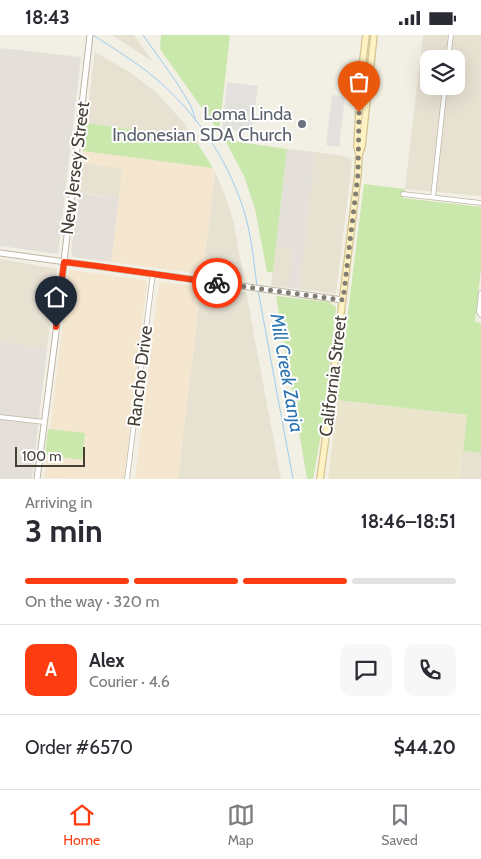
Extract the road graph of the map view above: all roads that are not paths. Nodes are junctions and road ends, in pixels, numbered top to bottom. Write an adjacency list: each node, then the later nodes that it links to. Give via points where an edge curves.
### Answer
1 (90, 35): 12 (street, New Jersey Street)
2 (366, 35): 7 (main road, California Street, via 360,85)
3 (374, 35): 7 (main road, California Street)
4 (451, 35): 5 (street)
5 (449, 50)
6 (444, 95): 9 (street)
7 (359, 154): 15 (main road, California Street)
8 (403, 194): 9 (street)
9 (433, 197): 10 (street)
10 (481, 203)
11 (0, 253): 12 (street)
12 (64, 262): 13 (street); 18 (street, New Jersey Street)
13 (153, 273): 15 (street); 20 (street, Rancho Drive)
14 (481, 293): 16 (street)
15 (343, 300): 21 (main road, California Street)
16 (481, 315)
17 (0, 417): 18 (street)
18 (44, 422): 19 (street, New Jersey Street)
19 (37, 479)
20 (127, 479)
21 (320, 479)

